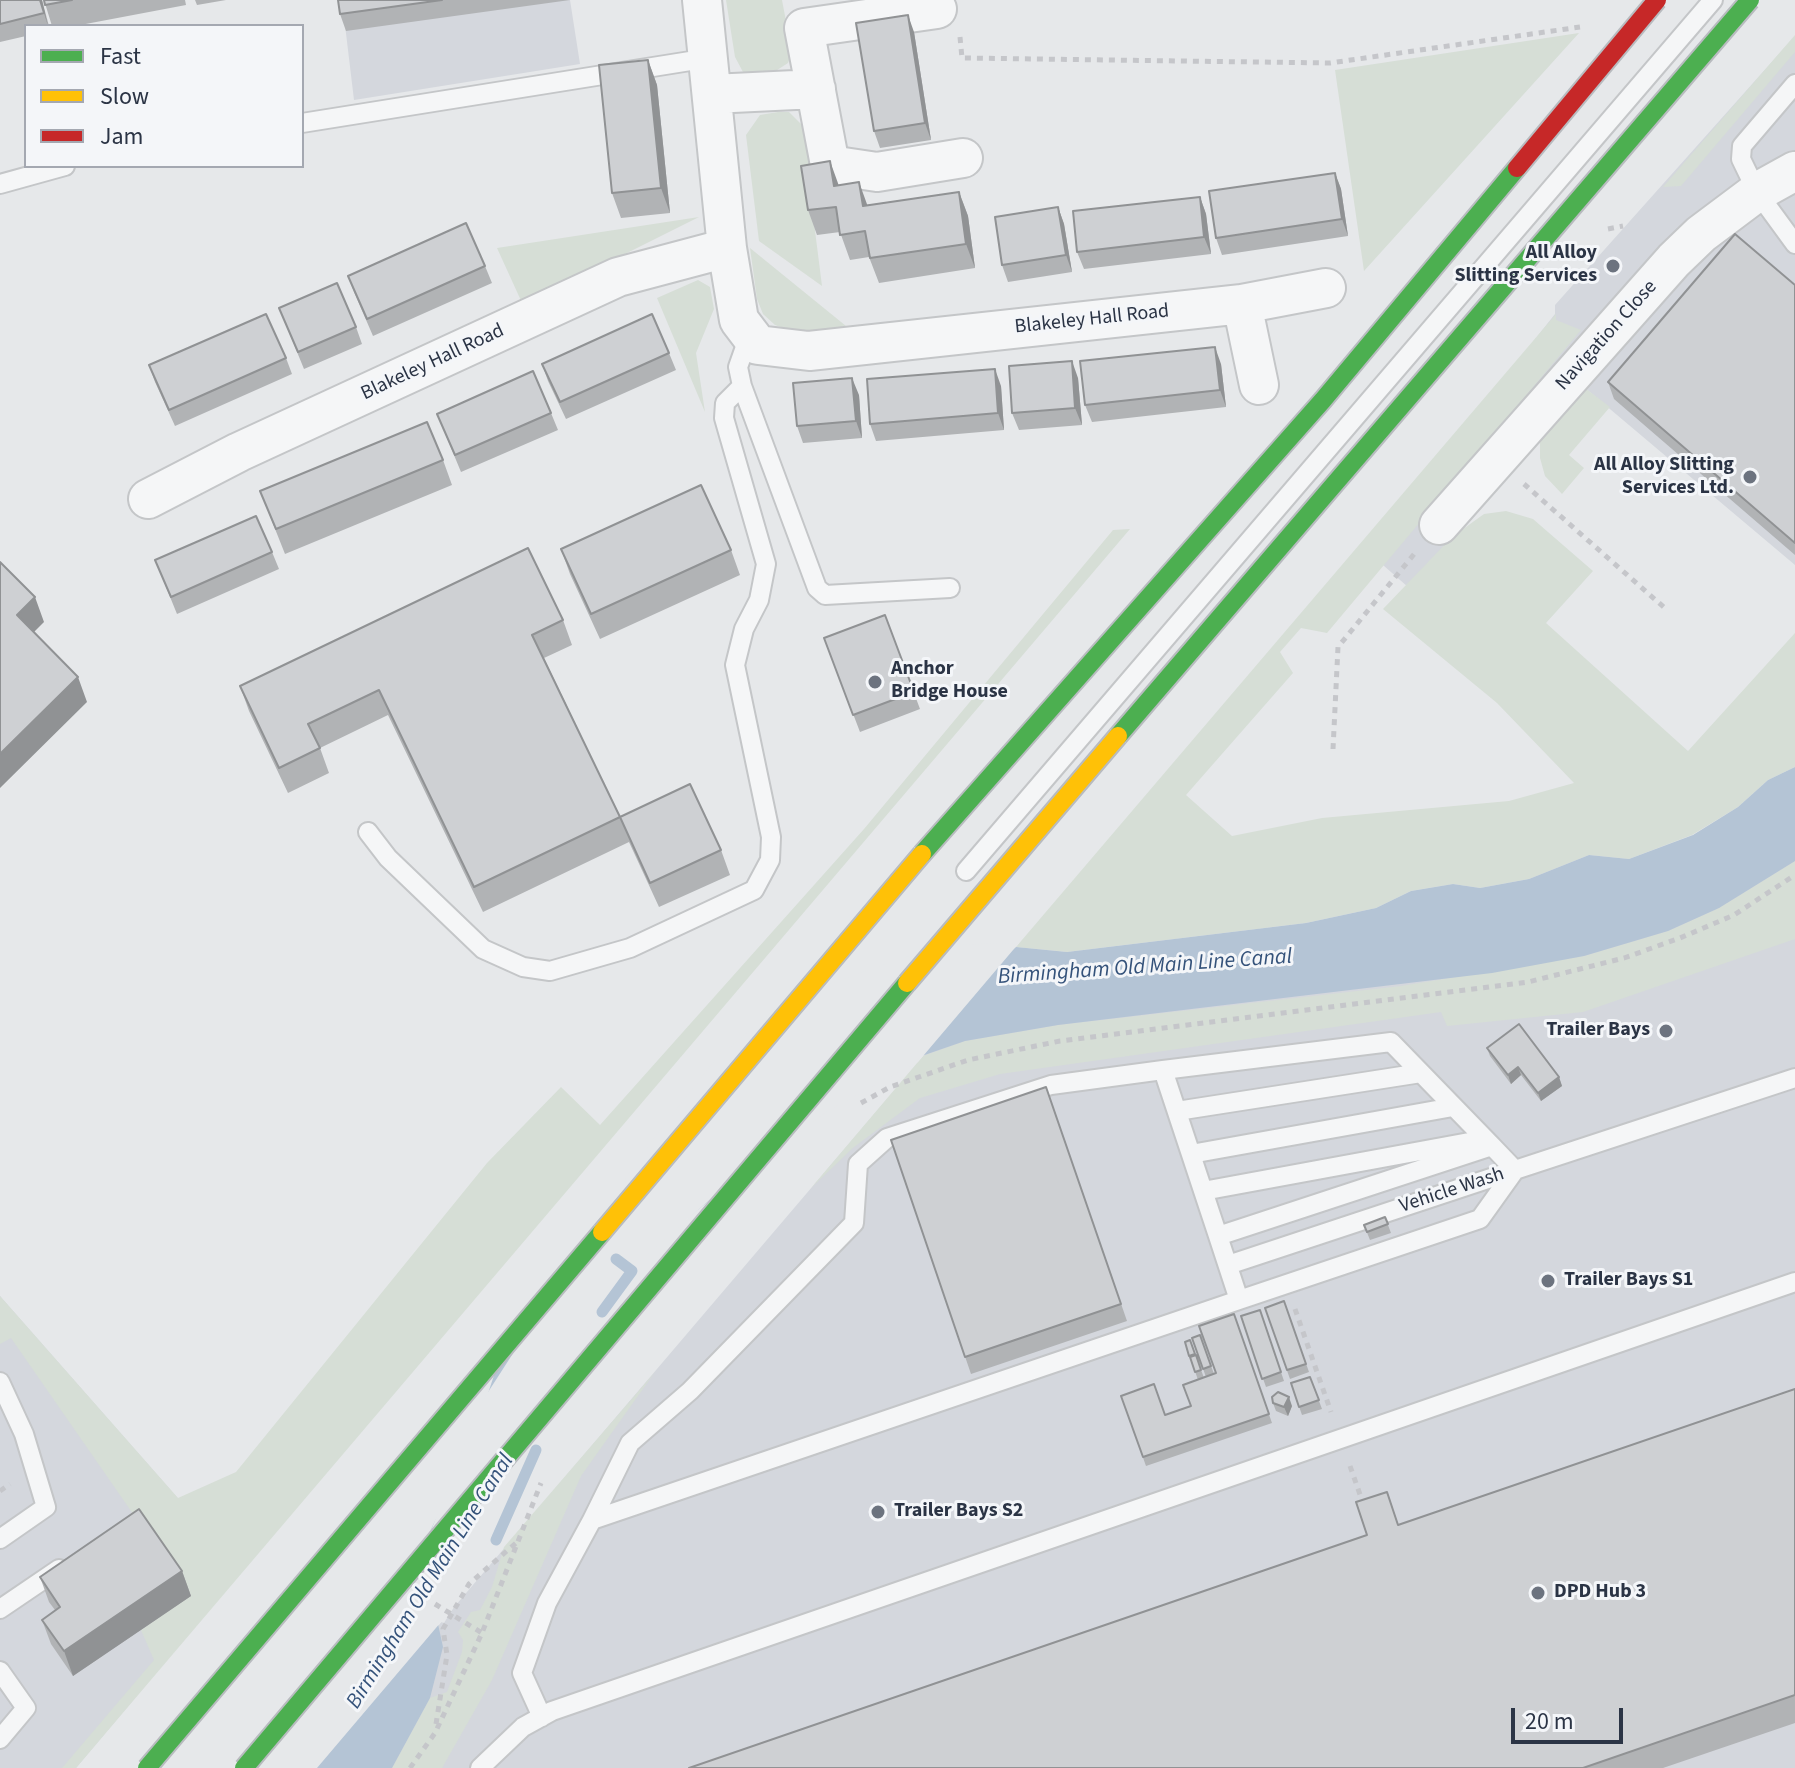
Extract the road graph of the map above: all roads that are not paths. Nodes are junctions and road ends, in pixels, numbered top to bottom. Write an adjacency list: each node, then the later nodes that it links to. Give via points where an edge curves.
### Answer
1 (702, 0): 6 (street)
2 (1657, 0): 50 (highway, bridge, via 1323,400 924,852)
3 (1713, 0): 26 (lane)
4 (1750, 0): 51 (highway, bridge, via 990,885)
5 (948, 19): 8 (street, via 804,28)
6 (711, 76): 8 (street); 9 (lane); 16 (street)
7 (1795, 84): 14 (lane, via 1742,146 1742,167)
8 (816, 89): 10 (street, via 830,165 877,172)
9 (304, 123)
10 (963, 158)
11 (58, 168): 13 (lane)
12 (1795, 171): 14 (street, Navigation Close)
13 (0, 184)
14 (1757, 192): 15 (lane); 23 (street, Navigation Close, via 1674,260)
15 (1795, 244)
16 (727, 248): 19 (street, via 739,320); 22 (street, Blakeley Hall Road, via 618,277)
17 (1326, 288): 18 (street, Blakeley Hall Road)
18 (1242, 304): 19 (street, Blakeley Hall Road, via 809,351 758,345); 20 (street)
19 (750, 333): 21 (lane, via 738,367)
20 (1259, 385)
21 (742, 386): 24 (lane, via 817,588 825,595); 25 (lane, via 725,403 724,418 766,564 735,665 771,837 770,860 754,890 615,953 550,971 523,967 483,949)
22 (148, 499)
23 (1439, 525)
24 (950, 588)
25 (368, 832)
26 (966, 871)
27 (1163, 1070): 28 (lane, via 1391,1042); 31 (lane); 41 (lane, via 1051,1085 887,1138 858,1164 854,1223 690,1391 630,1443)
28 (1421, 1073): 30 (lane); 31 (lane)
29 (1795, 1078): 34 (lane)
30 (1453, 1107): 32 (lane); 33 (lane)
31 (1177, 1111): 33 (lane)
32 (1489, 1143): 34 (lane); 35 (lane); 36 (lane)
33 (1191, 1154): 35 (lane)
34 (1515, 1170): 37 (lane, Vehicle Wash); 39 (lane, Vehicle Wash, via 1480,1219)
35 (1203, 1191): 36 (lane)
36 (1218, 1236): 37 (lane)
37 (1228, 1265): 39 (lane)
38 (1795, 1282): 48 (lane)
39 (1239, 1300): 41 (lane, Vehicle Wash)
40 (0, 1382): 42 (lane, via 24,1434 46,1507)
41 (592, 1520): 48 (lane, via 547,1603 522,1673)
42 (0, 1539)
43 (74, 1559): 44 (lane)
44 (53, 1574): 45 (lane); 46 (lane)
45 (65, 1591)
46 (0, 1609)
47 (0, 1671): 49 (lane, via 26,1708)
48 (542, 1717): 52 (lane, via 523,1727)
49 (0, 1739)
50 (147, 1768)
51 (244, 1768)
52 (480, 1768)

